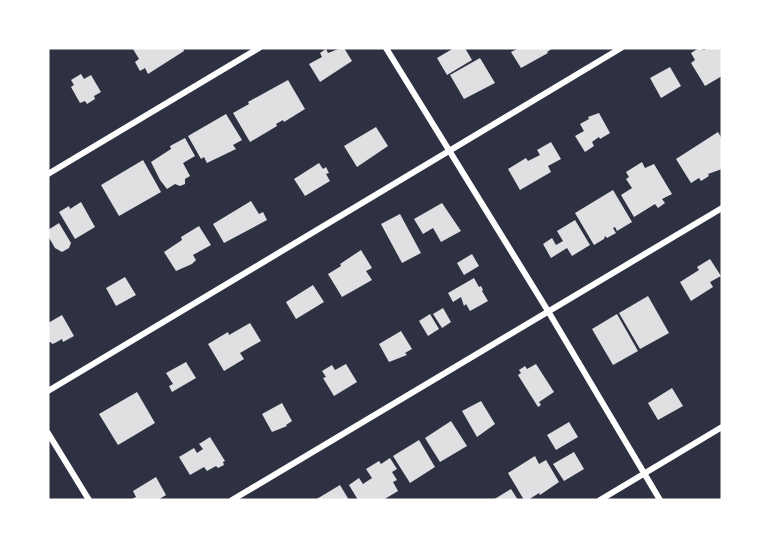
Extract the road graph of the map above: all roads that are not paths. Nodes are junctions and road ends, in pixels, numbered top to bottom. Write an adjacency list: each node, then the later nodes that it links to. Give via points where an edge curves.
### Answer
1 (259, 48): 5 (street)
2 (386, 48): 4 (street)
3 (621, 48): 4 (street)
4 (449, 150): 7 (street); 8 (street)
5 (48, 174)
6 (722, 208): 7 (street)
7 (548, 311): 11 (street); 13 (street)
8 (48, 392)
9 (722, 427): 11 (street)
10 (48, 433): 12 (street)
11 (644, 473): 14 (street); 15 (street)
12 (89, 500)
13 (232, 500)
14 (600, 500)
15 (660, 500)

